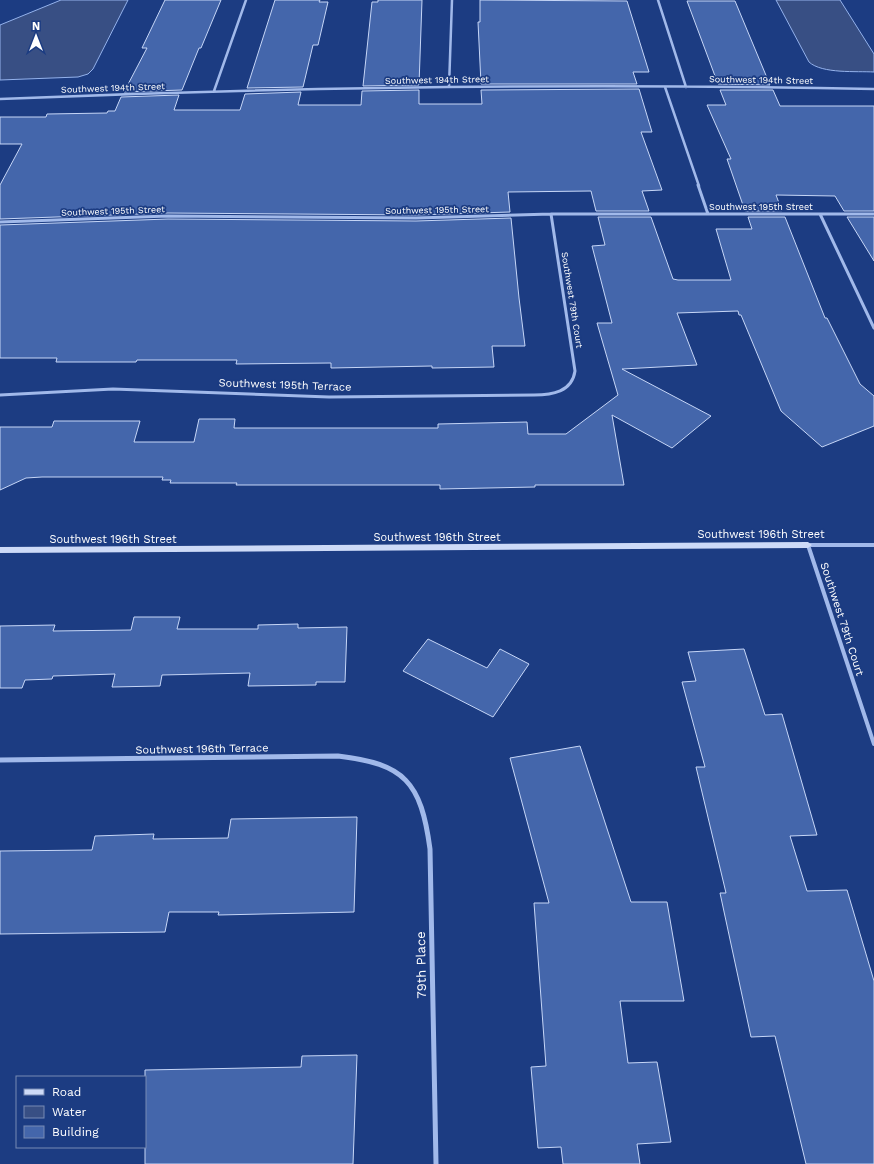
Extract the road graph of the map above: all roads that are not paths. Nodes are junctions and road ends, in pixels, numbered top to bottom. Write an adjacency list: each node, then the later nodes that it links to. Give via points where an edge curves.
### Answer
1 (246, 0): 8 (street)
2 (452, 0): 4 (street)
3 (658, 0): 6 (street)
4 (450, 87): 5 (street, Southwest 194th Street); 8 (street, Southwest 194th Street)
5 (665, 87): 6 (street, Southwest 194th Street); 11 (street)
6 (686, 87): 7 (street, Southwest 194th Street)
7 (874, 89)
8 (214, 91): 9 (street, Southwest 194th Street)
9 (0, 99)
10 (551, 214): 11 (street, Southwest 195th Street); 14 (street, Southwest 195th Street, via 416,218 155,216); 16 (street, Southwest 79th Court, via 575,371 575,378)
11 (708, 214): 12 (street, Southwest 195th Street)
12 (820, 214): 13 (street, Southwest 195th Street); 15 (street)
13 (874, 214)
14 (0, 222)
15 (874, 328)
16 (568, 386): 17 (street, Southwest 195th Terrace, via 556,392 534,395 329,397 138,389)
17 (0, 395)
18 (808, 545): 19 (street, Southwest 196th Street); 20 (street, Southwest 196th Street); 21 (street, Southwest 79th Court)
19 (874, 545)
20 (0, 550)
21 (874, 744)
22 (0, 760): 23 (street, Southwest 196th Terrace, via 338,756 370,760)
23 (400, 774): 24 (street, 79th Place, via 411,784 424,808 429,842)
24 (436, 1164)

